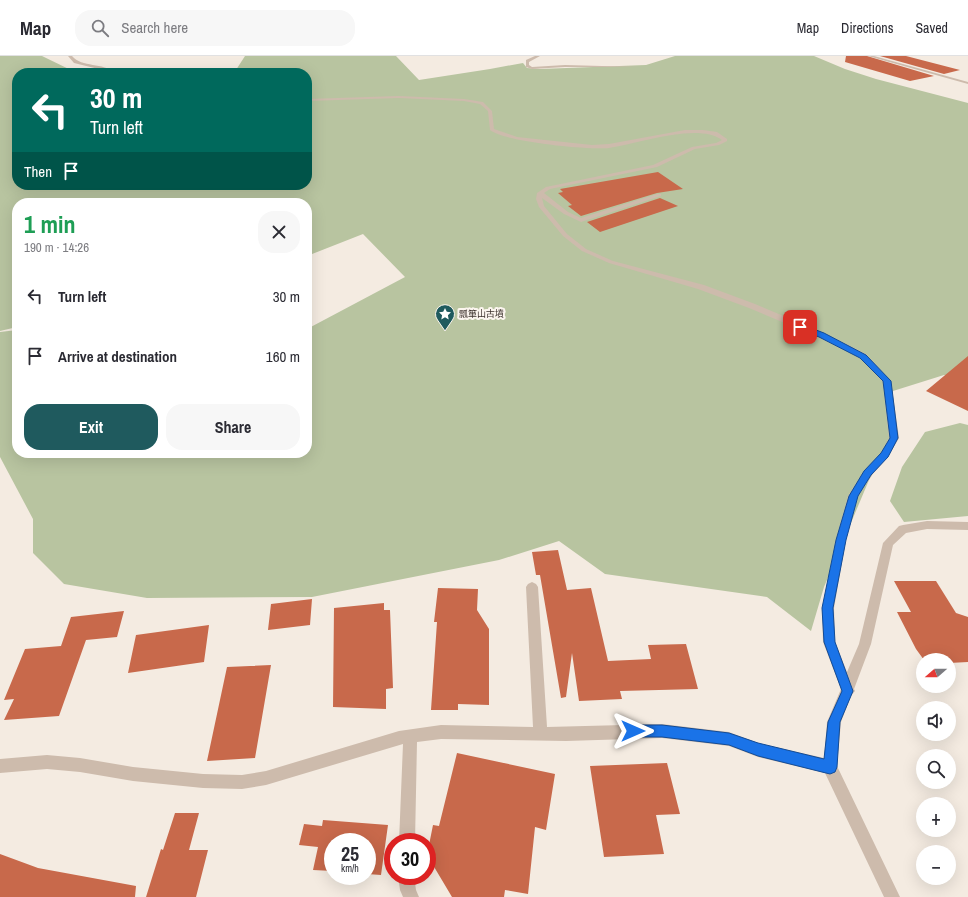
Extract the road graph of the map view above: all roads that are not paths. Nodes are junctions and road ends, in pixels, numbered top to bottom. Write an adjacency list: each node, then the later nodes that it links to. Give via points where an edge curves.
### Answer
1 (70, 56): 5 (street, via 75,62)
2 (538, 56): 4 (street, via 527,61 527,66)
3 (870, 56): 6 (street)
4 (637, 67)
5 (100, 68)
6 (968, 82)
7 (312, 100): 8 (street, via 464,100 481,103 490,111 492,130 499,133 597,147 698,131 714,133 725,140 694,148 655,166 556,185)
8 (540, 193): 9 (street, via 566,213 581,220); 12 (street, via 541,206 565,235 584,250 618,264 701,287 821,335 863,356 887,381 894,438 885,455 868,473 853,496 841,540 828,608 829,642)
9 (658, 195)
10 (968, 526): 12 (street, via 927,525 903,529 888,543 865,644)
11 (532, 587): 13 (street)
12 (848, 691): 16 (street, via 834,722)
13 (540, 733): 14 (street, via 441,732); 16 (street, via 669,732 729,739 758,750)
14 (410, 737): 15 (street, via 399,738 266,778 242,782 133,774 54,763); 17 (street)
15 (0, 766)
16 (830, 767): 20 (street)
17 (407, 833)
18 (407, 885): 19 (street)
19 (411, 897)
20 (892, 897)

